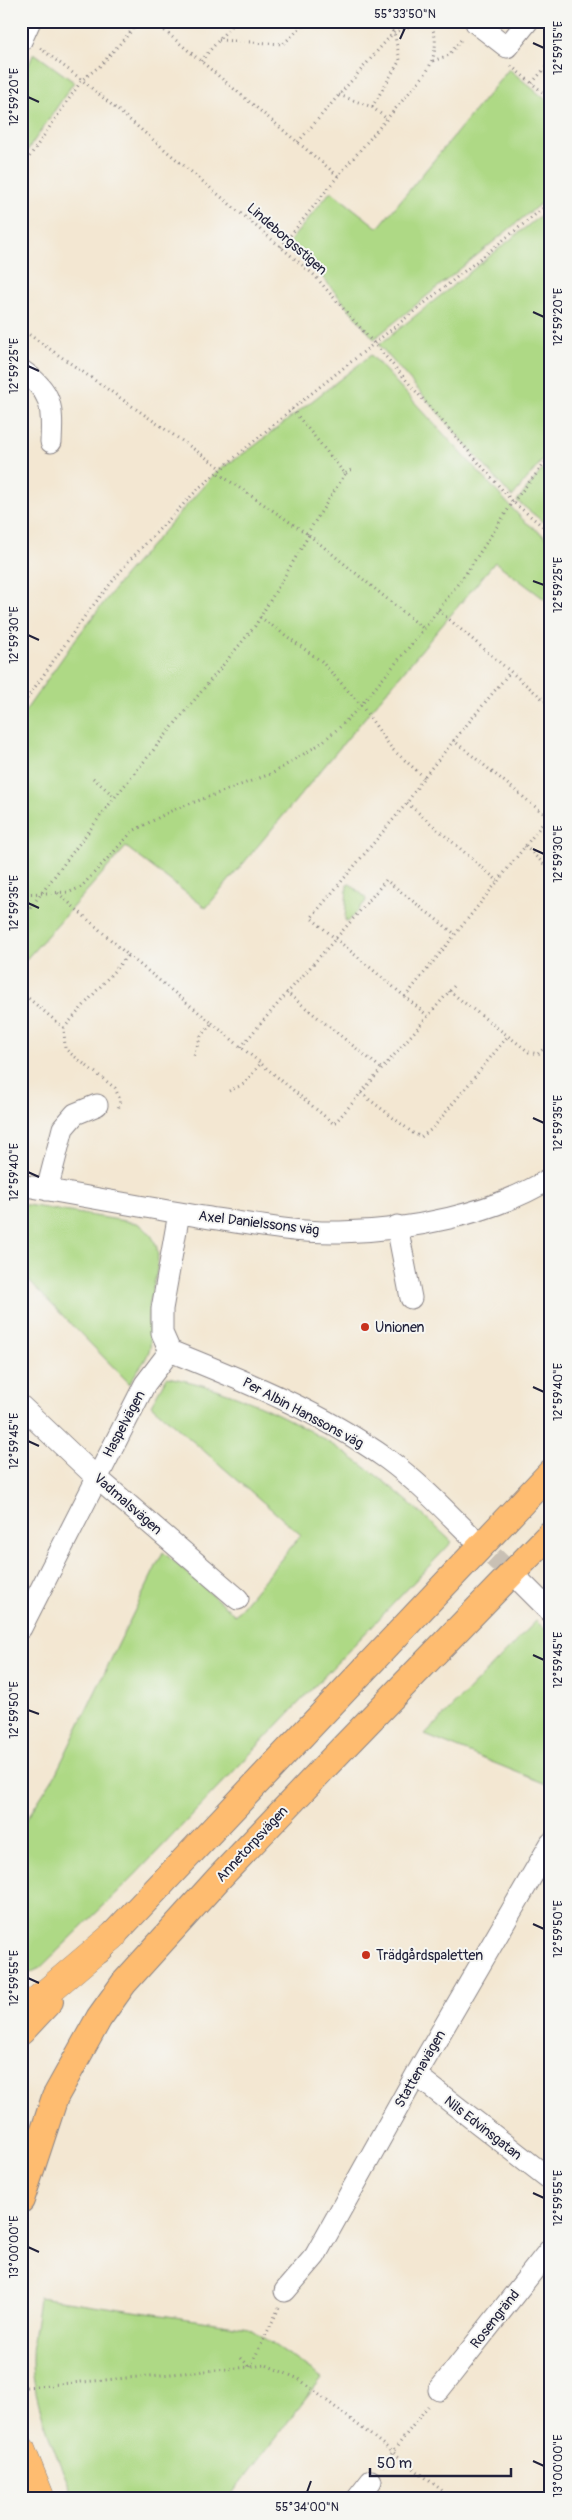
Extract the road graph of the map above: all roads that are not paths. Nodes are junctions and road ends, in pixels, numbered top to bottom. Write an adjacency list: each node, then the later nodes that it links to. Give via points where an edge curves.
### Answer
1 (477, 21): 2 (street, via 507,47)
2 (528, 21)
3 (21, 370): 4 (street, via 45,390 53,414)
4 (51, 442)
5 (97, 1105): 8 (street, via 75,1114 63,1128)
6 (551, 1178): 10 (street, Axel Danielssons väg, via 500,1204 459,1216)
7 (21, 1186): 8 (street, Axel Danielssons väg)
8 (47, 1190): 9 (street, Axel Danielssons väg)
9 (179, 1213): 10 (street, Axel Danielssons väg, via 262,1227 339,1232); 12 (street, via 162,1309 162,1333)
10 (397, 1226): 11 (street)
11 (411, 1298)
12 (170, 1351): 15 (street, Haspelvägen, via 145,1384); 16 (street, Per Albin Hanssons väg, via 258,1386 337,1427 405,1473)
13 (21, 1406): 15 (street, Vadmalsvägen)
14 (551, 1472): 23 (main road)
15 (96, 1477): 19 (street, Vadmalsvägen); 21 (street, Haspelvägen)
16 (469, 1534)
17 (551, 1534): 28 (main road, Annetorpsvägen, via 331,1760 124,1984 99,2018 55,2096)
18 (522, 1584): 20 (street)
19 (238, 1598)
20 (551, 1612)
21 (21, 1628)
22 (551, 1843): 26 (street, Stattenavägen)
23 (113, 1936): 24 (highway); 25 (main road)
24 (21, 2014)
25 (21, 2032)
26 (416, 2075): 27 (street, Nils Edvinsgatan); 30 (street, Stattenavägen, via 315,2256)
27 (551, 2180)
28 (21, 2200)
29 (551, 2248): 31 (street, Rosengränd)
30 (285, 2291)
31 (439, 2390)
32 (21, 2450): 34 (highway)
33 (371, 2481): 35 (street)
34 (41, 2499)
35 (357, 2499)

